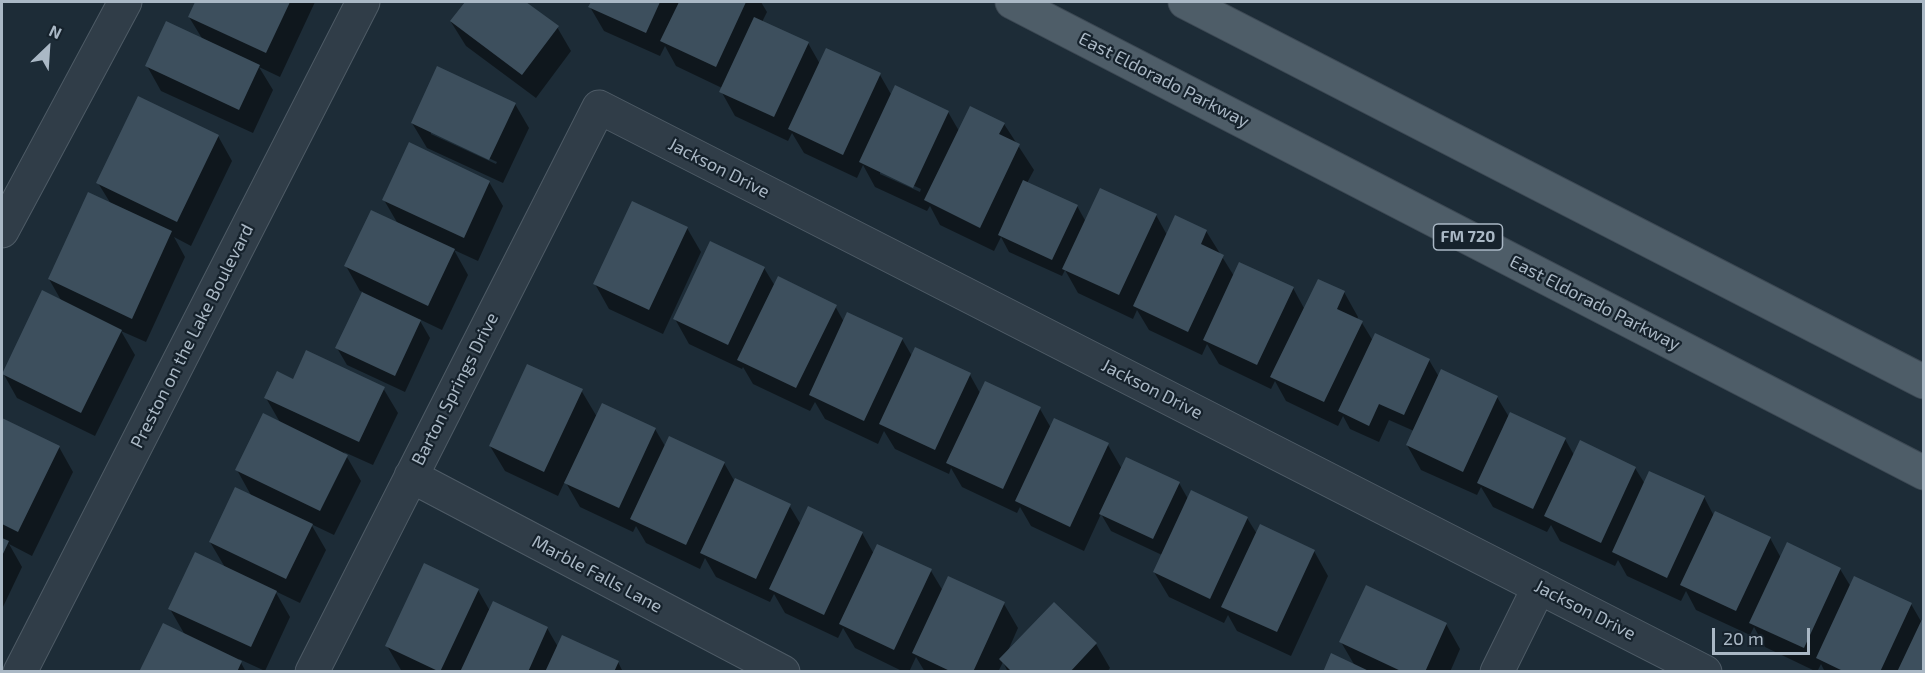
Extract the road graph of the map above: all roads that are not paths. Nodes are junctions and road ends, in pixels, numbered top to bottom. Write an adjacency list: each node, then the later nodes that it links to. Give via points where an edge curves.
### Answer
1 (125, 2): 6 (street)
2 (363, 2): 11 (street, Preston on the Lake Boulevard)
3 (1012, 2): 8 (main road, East Eldorado Parkway / FM 720)
4 (1185, 2): 7 (main road)
5 (599, 107): 9 (street, Barton Springs Drive); 10 (street, Jackson Drive)
6 (2, 231)
7 (1923, 382)
8 (1923, 473)
9 (411, 476): 12 (street, Barton Springs Drive); 13 (street, Marble Falls Lane)
10 (1539, 586): 14 (street); 15 (street, Jackson Drive)
11 (20, 672)
12 (312, 672)
13 (783, 672)
14 (1497, 672)
15 (1705, 672)

